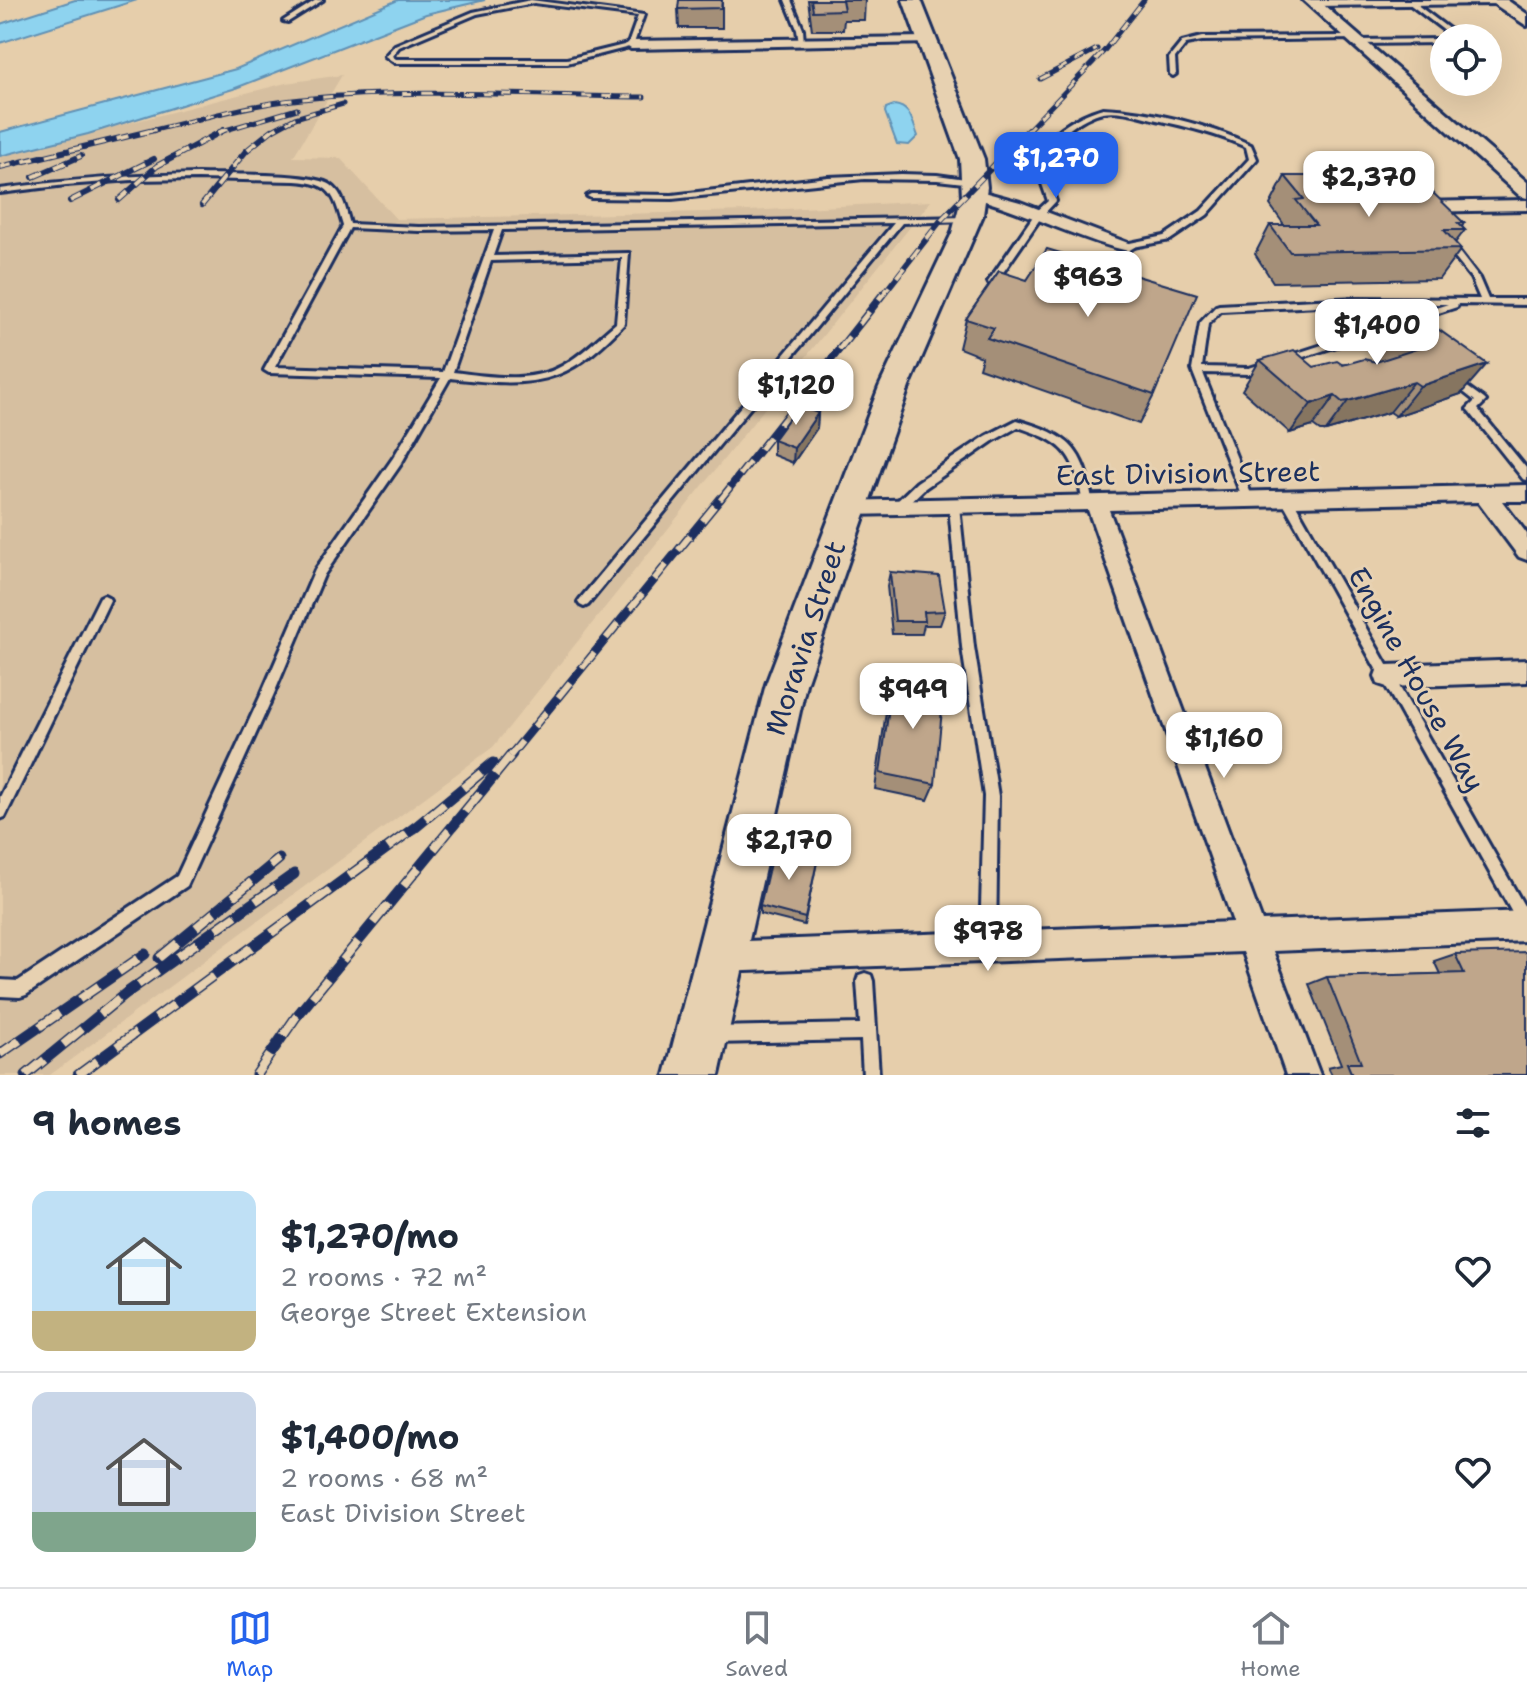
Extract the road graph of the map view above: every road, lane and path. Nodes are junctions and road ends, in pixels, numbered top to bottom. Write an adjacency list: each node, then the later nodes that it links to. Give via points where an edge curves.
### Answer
1 (320, 0): 7 (lane)
2 (788, 0): 13 (lane)
3 (912, 0): 11 (main road)
4 (1417, 1): 5 (street); 6 (street); 9 (lane)
5 (1497, 1): 8 (main road)
6 (1312, 2): 10 (street)
7 (286, 21)
8 (1527, 21)
9 (1442, 24)
10 (1355, 40): 12 (lane); 15 (lane, via 1202,39 1184,43 1172,58); 17 (street)
11 (928, 41): 13 (street); 19 (main road, via 972,159)
12 (1430, 41)
13 (802, 43): 14 (street)
14 (631, 45): 14 (lane, via 638,12 524,1 475,13 397,46 388,56 395,61 567,61)
15 (1173, 74)
16 (0, 191): 24 (lane, via 76,179 299,179 324,183 337,193)
17 (1527, 192)
18 (591, 196): 19 (lane, via 680,197 778,183 943,177)
19 (974, 199): 22 (street, via 1011,203); 23 (lane); 45 (main road, Moravia Street, via 898,376)
20 (1527, 205): 21 (street)
21 (1411, 210)
22 (1039, 214): 27 (street); 27 (lane, via 1052,201 1038,161 1042,151 1085,116 1103,110 1129,111 1223,134 1249,146 1253,159 1204,213 1167,238); 29 (lane)
23 (900, 220): 25 (lane); 49 (lane)
24 (347, 226): 25 (lane); 37 (lane, via 269,370)
25 (499, 227): 28 (lane)
26 (1438, 234): 31 (lane, via 1475,278)
27 (1128, 246)
28 (488, 259): 37 (lane); 37 (lane, via 626,255 620,324 564,369 518,380)
29 (987, 289)
30 (1463, 302): 31 (lane); 33 (lane); 35 (lane, via 1219,308 1204,323)
31 (1485, 302): 32 (lane)
32 (1527, 302)
33 (1362, 334): 34 (lane); 35 (lane, via 1250,371)
34 (1386, 340)
35 (1197, 370): 41 (lane)
36 (1445, 373): 38 (lane, via 1481,401 1472,409)
37 (447, 375): 58 (lane, via 397,461 319,573 182,881 20,989)
38 (1527, 476)
39 (1527, 493): 40 (street, East Division Street)
40 (1484, 494): 42 (street, East Division Street); 47 (street)
41 (1248, 499): 42 (street, East Division Street); 43 (street, East Division Street)
42 (1287, 499): 51 (lane, Engine House Way)
43 (1092, 503): 44 (street, East Division Street); 46 (lane, via 1076,457 1049,433 1017,423 985,438 914,487); 54 (street)
44 (954, 506): 46 (street, East Division Street); 55 (lane, via 993,817)
45 (850, 507): 46 (street, East Division Street); 56 (main road, Moravia Street, via 786,684)
46 (898, 507)
47 (1527, 551)
48 (104, 600): 52 (lane)
49 (584, 602)
50 (1527, 671): 51 (street)
51 (1387, 676): 53 (lane, Engine House Way)
52 (0, 812)
53 (1527, 926): 54 (street)
54 (1253, 936): 55 (street); 63 (street)
55 (988, 946): 56 (street)
56 (720, 957): 60 (main road, Moravia Street)
57 (865, 981): 59 (lane)
58 (0, 988)
59 (868, 1032): 60 (lane); 62 (lane)
60 (702, 1036): 61 (main road, Moravia Street)
61 (692, 1075)
62 (871, 1075)
63 (1303, 1075)

